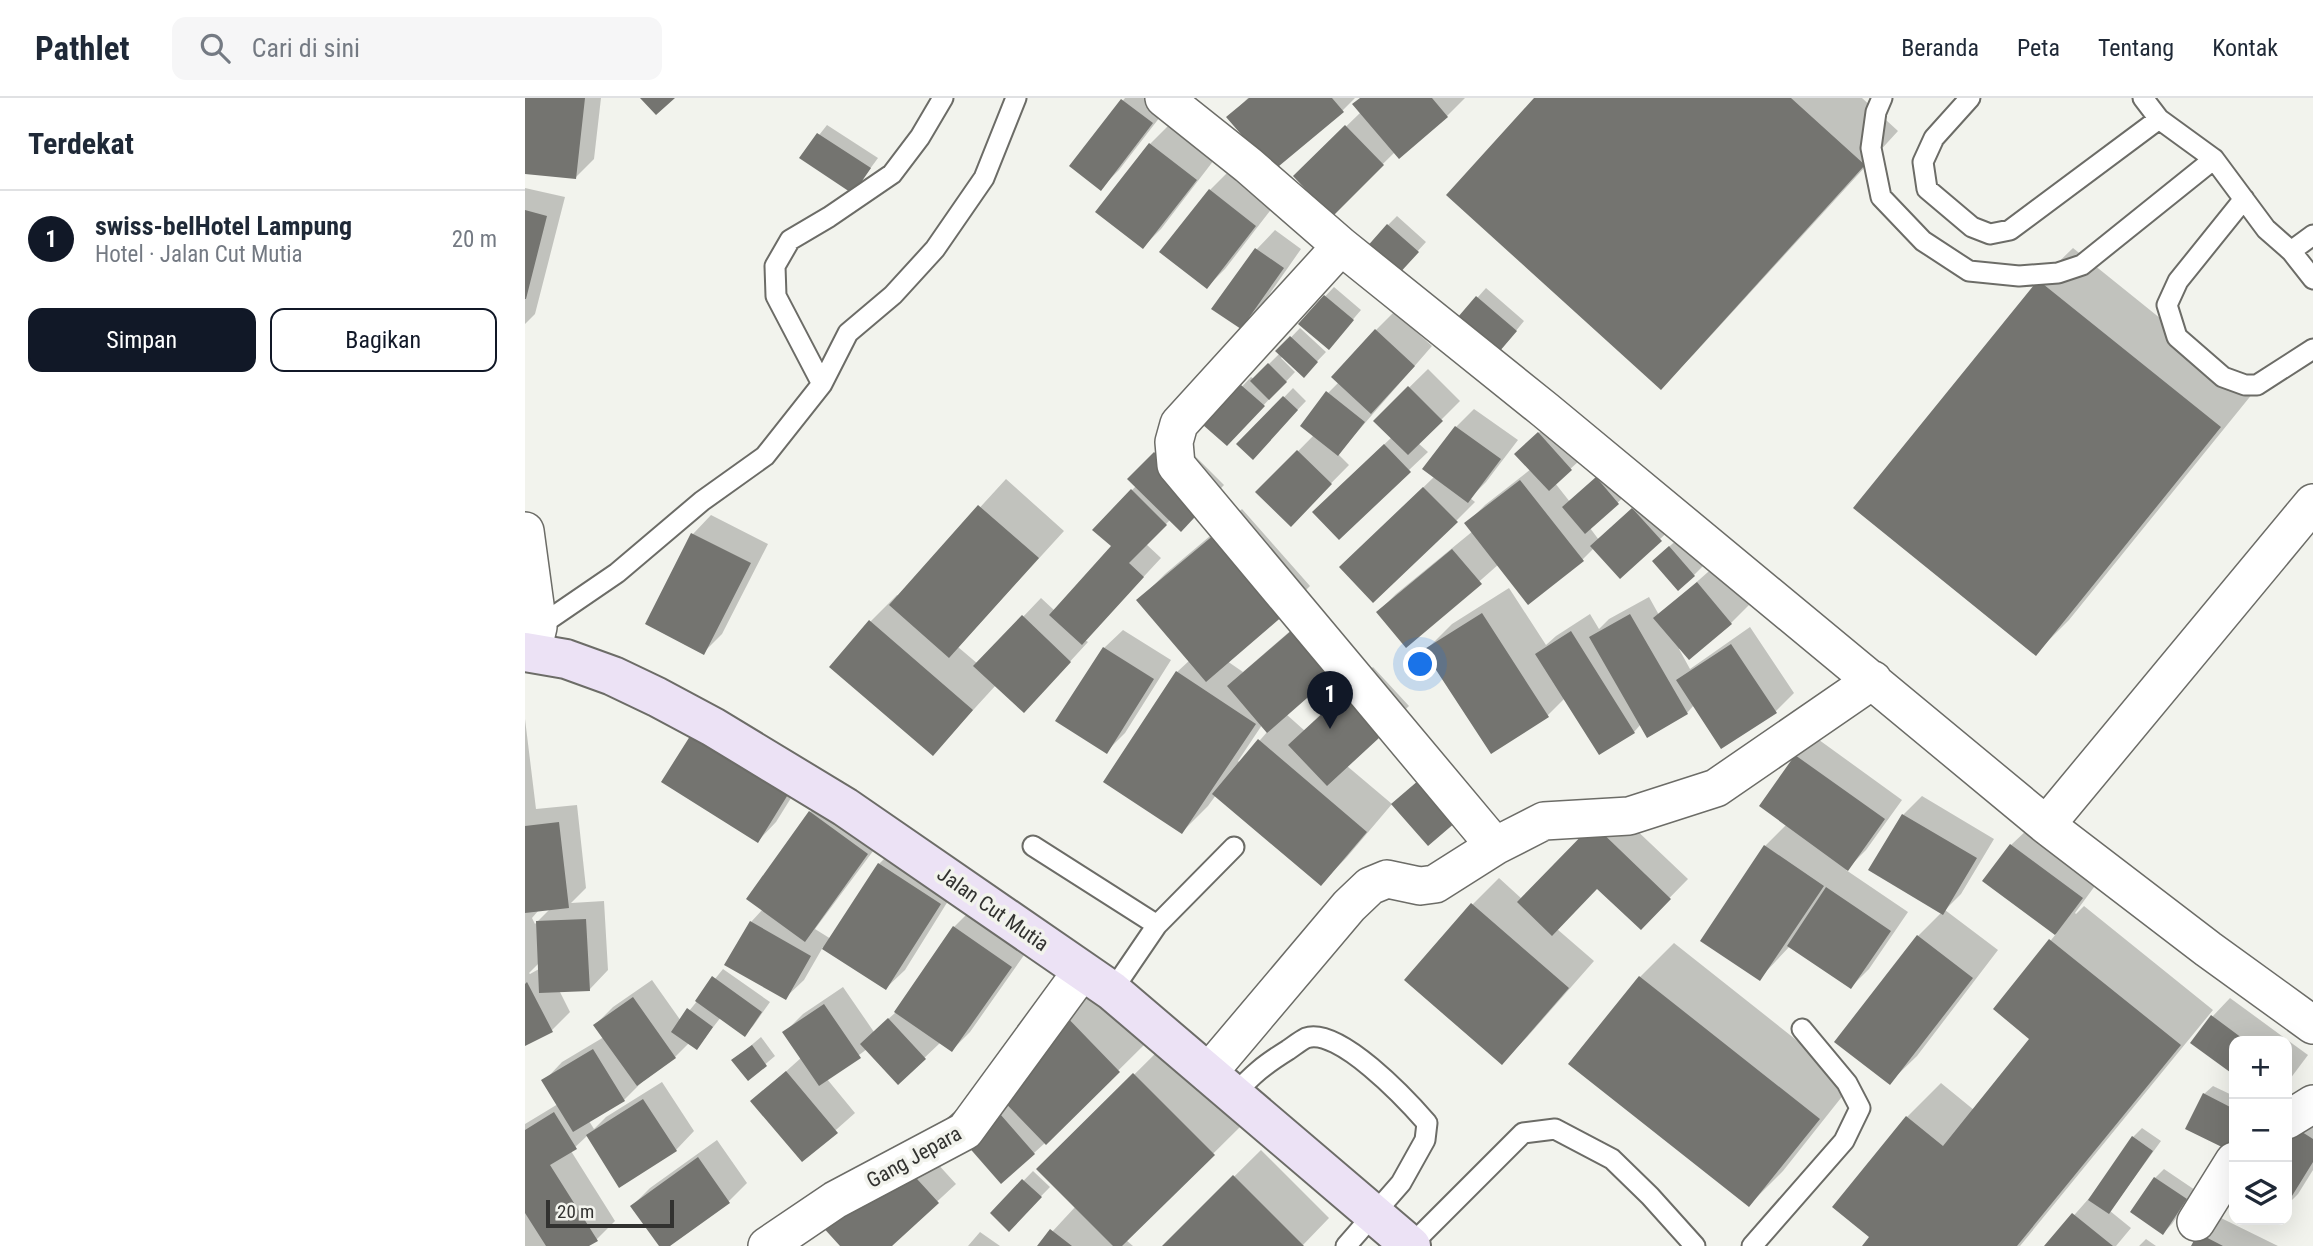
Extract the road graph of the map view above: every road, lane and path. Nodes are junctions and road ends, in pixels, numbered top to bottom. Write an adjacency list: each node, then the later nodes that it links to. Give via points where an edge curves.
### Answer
1 (943, 98): 15 (lane, via 892,174 790,240 775,267 776,296)
2 (1016, 98): 15 (lane, via 984,178 935,249 893,295 848,333)
3 (1164, 98): 11 (street)
4 (1882, 98): 8 (lane, via 1871,148 1881,197 1923,241 1969,271 2019,276 2058,273 2082,265)
5 (1970, 98): 7 (lane, via 1934,138 1923,162 1927,189 1972,227 1990,234 2010,230)
6 (2143, 98): 7 (lane)
7 (2159, 118): 8 (lane)
8 (2214, 159): 9 (lane)
9 (2244, 199): 12 (lane, via 2266,229); 14 (lane, via 2178,281 2167,305 2177,337 2223,377 2245,385 2257,385)
10 (2313, 235): 12 (lane)
11 (1341, 246): 19 (street); 22 (street, via 1179,424 1174,442 1176,465)
12 (2291, 251): 13 (lane)
13 (2313, 279)
14 (2313, 349)
15 (822, 384): 18 (lane, via 765,456 702,501)
16 (2313, 503): 20 (street)
17 (525, 531): 18 (street)
18 (532, 644): 25 (main road, Jalan Cut Mutia, via 613,676 713,727 845,807)
19 (1873, 680): 20 (street); 22 (street, via 1716,788 1629,816 1544,821)
20 (2046, 825): 26 (street)
21 (1033, 846): 24 (lane)
22 (1495, 846): 28 (street, via 1435,884 1420,886 1387,879 1370,886 1349,906)
23 (1234, 847): 24 (lane)
24 (1157, 925): 25 (lane)
25 (1097, 981): 28 (main road, Jalan Cut Mutia); 34 (street, Gang Jepara, via 965,1132 835,1200)
26 (2313, 1025)
27 (1802, 1029): 38 (lane, via 1847,1083 1860,1108 1844,1140)
28 (1221, 1084): 32 (main road, Jalan Cut Mutia); 32 (lane, via 1257,1070 1307,1038 1324,1037 1348,1050 1427,1123 1425,1140 1401,1183)
29 (2313, 1104): 30 (street)
30 (2292, 1117)
31 (2233, 1162): 33 (street)
32 (1375, 1215): 35 (lane); 36 (main road, Jalan Cut Mutia)
33 (2196, 1222)
34 (767, 1246)
35 (1346, 1246)
36 (1411, 1246): 37 (lane, via 1524,1133 1555,1129 1612,1160)
37 (1695, 1246)
38 (1752, 1246)

